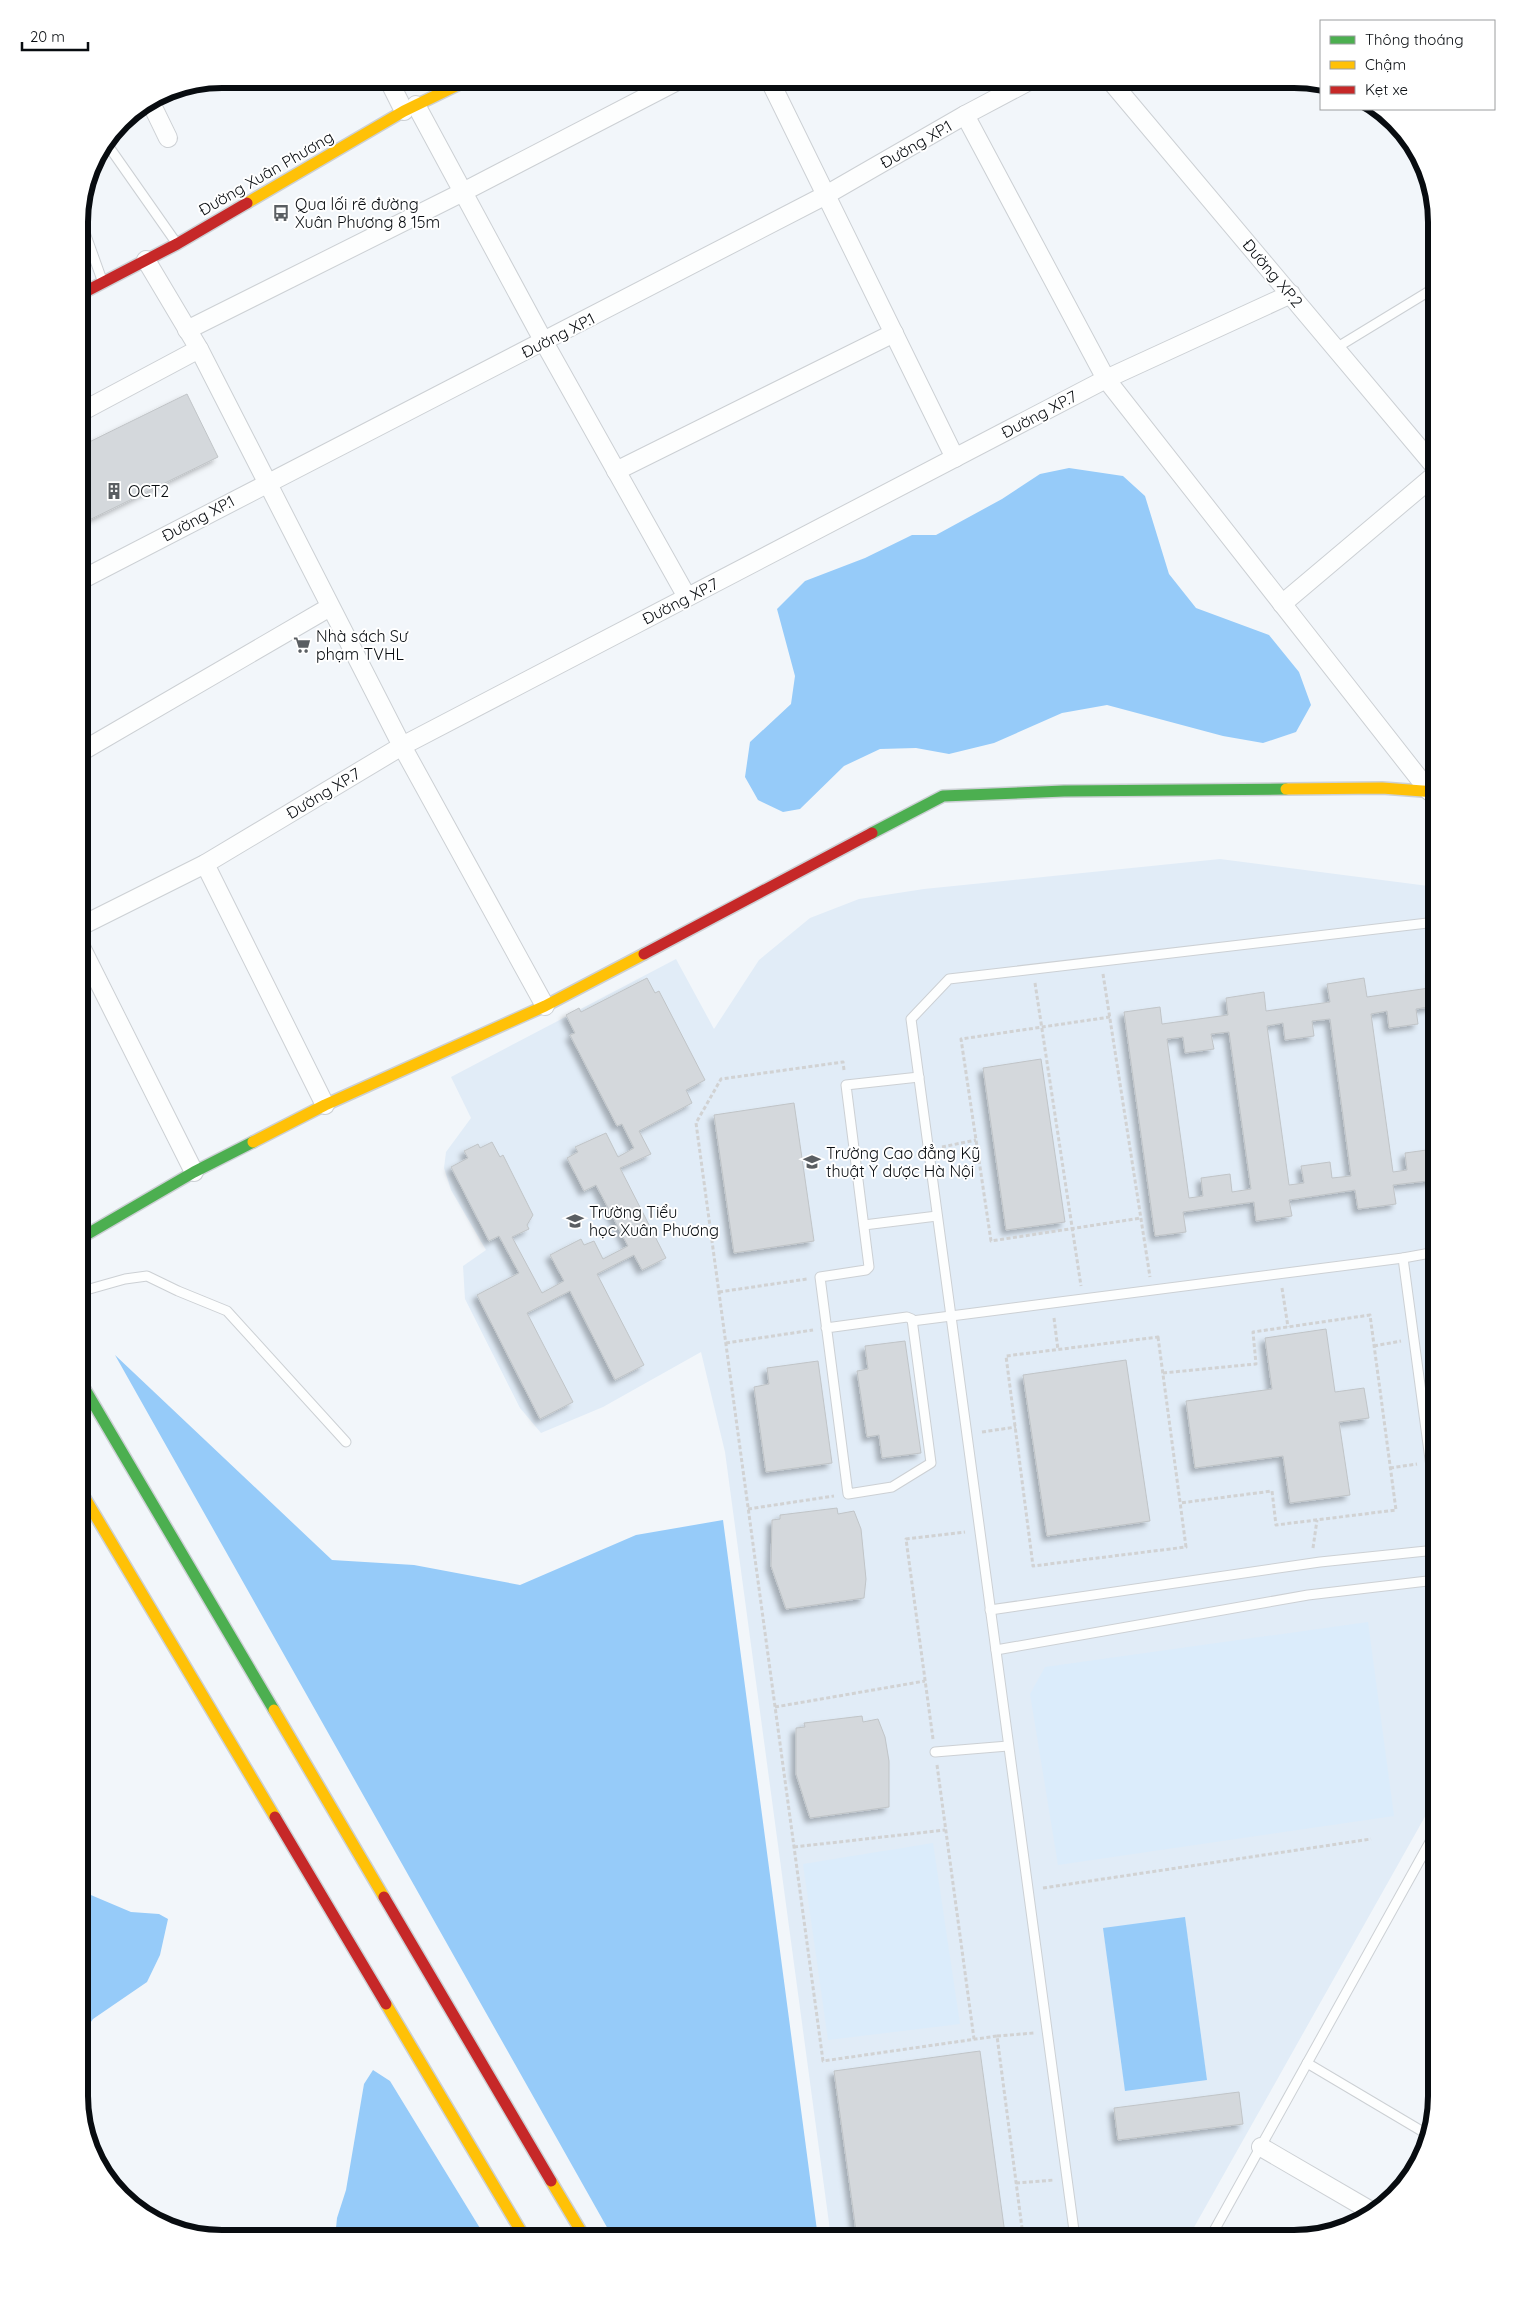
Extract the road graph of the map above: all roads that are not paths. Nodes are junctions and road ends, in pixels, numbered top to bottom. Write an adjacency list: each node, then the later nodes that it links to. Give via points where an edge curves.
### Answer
1 (394, 87): 8 (street)
2 (435, 87): 8 (street, Đường Xuân Phương)
3 (665, 87): 12 (street)
4 (773, 88): 13 (street)
5 (1016, 88): 9 (street, Đường XP.1)
6 (1116, 88): 20 (street, Đường XP.2)
7 (152, 106): 10 (street)
8 (410, 108): 12 (street); 15 (street, Đường Xuân Phương)
9 (965, 115): 13 (street, Đường XP.1); 26 (street)
10 (168, 138)
11 (110, 148): 15 (lane)
12 (463, 192): 21 (street); 23 (street)
13 (826, 195): 22 (street); 23 (street, Đường XP.1)
14 (88, 241): 17 (lane)
15 (176, 244): 16 (street, Đường Xuân Phương)
16 (146, 260): 17 (street, Đường Xuân Phương); 21 (street)
17 (103, 283): 18 (street, Đường Xuân Phương)
18 (88, 291)
19 (1428, 292): 24 (lane)
20 (1291, 294): 24 (street, Đường XP.2); 26 (street, Đường XP.7)
21 (187, 330): 25 (street)
22 (894, 333): 28 (street); 30 (street)
23 (544, 342): 30 (street); 32 (street, Đường XP.1)
24 (1336, 348): 29 (street, Đường XP.2)
25 (199, 349): 27 (street); 32 (street)
26 (1106, 379): 28 (street, Đường XP.7); 35 (street)
27 (88, 408)
28 (955, 458): 34 (street, Đường XP.7)
29 (1428, 458)
30 (616, 470): 34 (street)
31 (1428, 481): 35 (street)
32 (266, 482): 33 (street, Đường XP.1); 36 (street)
33 (88, 575)
34 (687, 597): 37 (street, Đường XP.7)
35 (1282, 604): 39 (street)
36 (330, 607): 37 (street); 38 (street)
37 (402, 746): 41 (street, Đường XP.7); 45 (street)
38 (88, 748)
39 (1428, 786)
40 (1428, 792): 45 (street, via 1382,788 1064,791 944,796)
41 (205, 864): 42 (street, Đường XP.7); 47 (street)
42 (88, 923)
43 (1428, 923): 46 (lane, via 949,980 911,1019)
44 (88, 960): 48 (street)
45 (545, 1006): 47 (street)
46 (919, 1077): 49 (lane); 50 (lane, via 846,1085)
47 (325, 1105): 48 (street)
48 (194, 1172): 51 (street)
49 (937, 1216): 50 (lane); 55 (lane)
50 (864, 1225): 57 (lane, via 869,1267 820,1277)
51 (87, 1234)
52 (1428, 1253): 53 (lane)
53 (1403, 1258): 55 (lane); 59 (lane)
54 (87, 1290): 60 (lane, via 145,1276 227,1311)
55 (951, 1316): 56 (lane); 64 (lane)
56 (912, 1321): 57 (lane, via 907,1317); 57 (lane, via 931,1463 892,1487 848,1494)
57 (826, 1328)
58 (87, 1393): 74 (street)
59 (1428, 1433)
60 (346, 1442)
61 (87, 1502): 73 (street)
62 (1428, 1551): 64 (lane, via 1320,1562)
63 (1428, 1581): 65 (lane, via 1308,1595)
64 (990, 1610): 65 (lane)
65 (996, 1650): 66 (lane)
66 (1008, 1746): 67 (lane); 75 (lane)
67 (935, 1752)
68 (1428, 1845): 69 (lane)
69 (1307, 2063): 70 (lane); 71 (lane)
70 (1422, 2131)
71 (1261, 2147): 72 (street); 76 (lane)
72 (1367, 2208)
73 (519, 2229)
74 (580, 2229)
75 (1074, 2230)
76 (1215, 2230)

